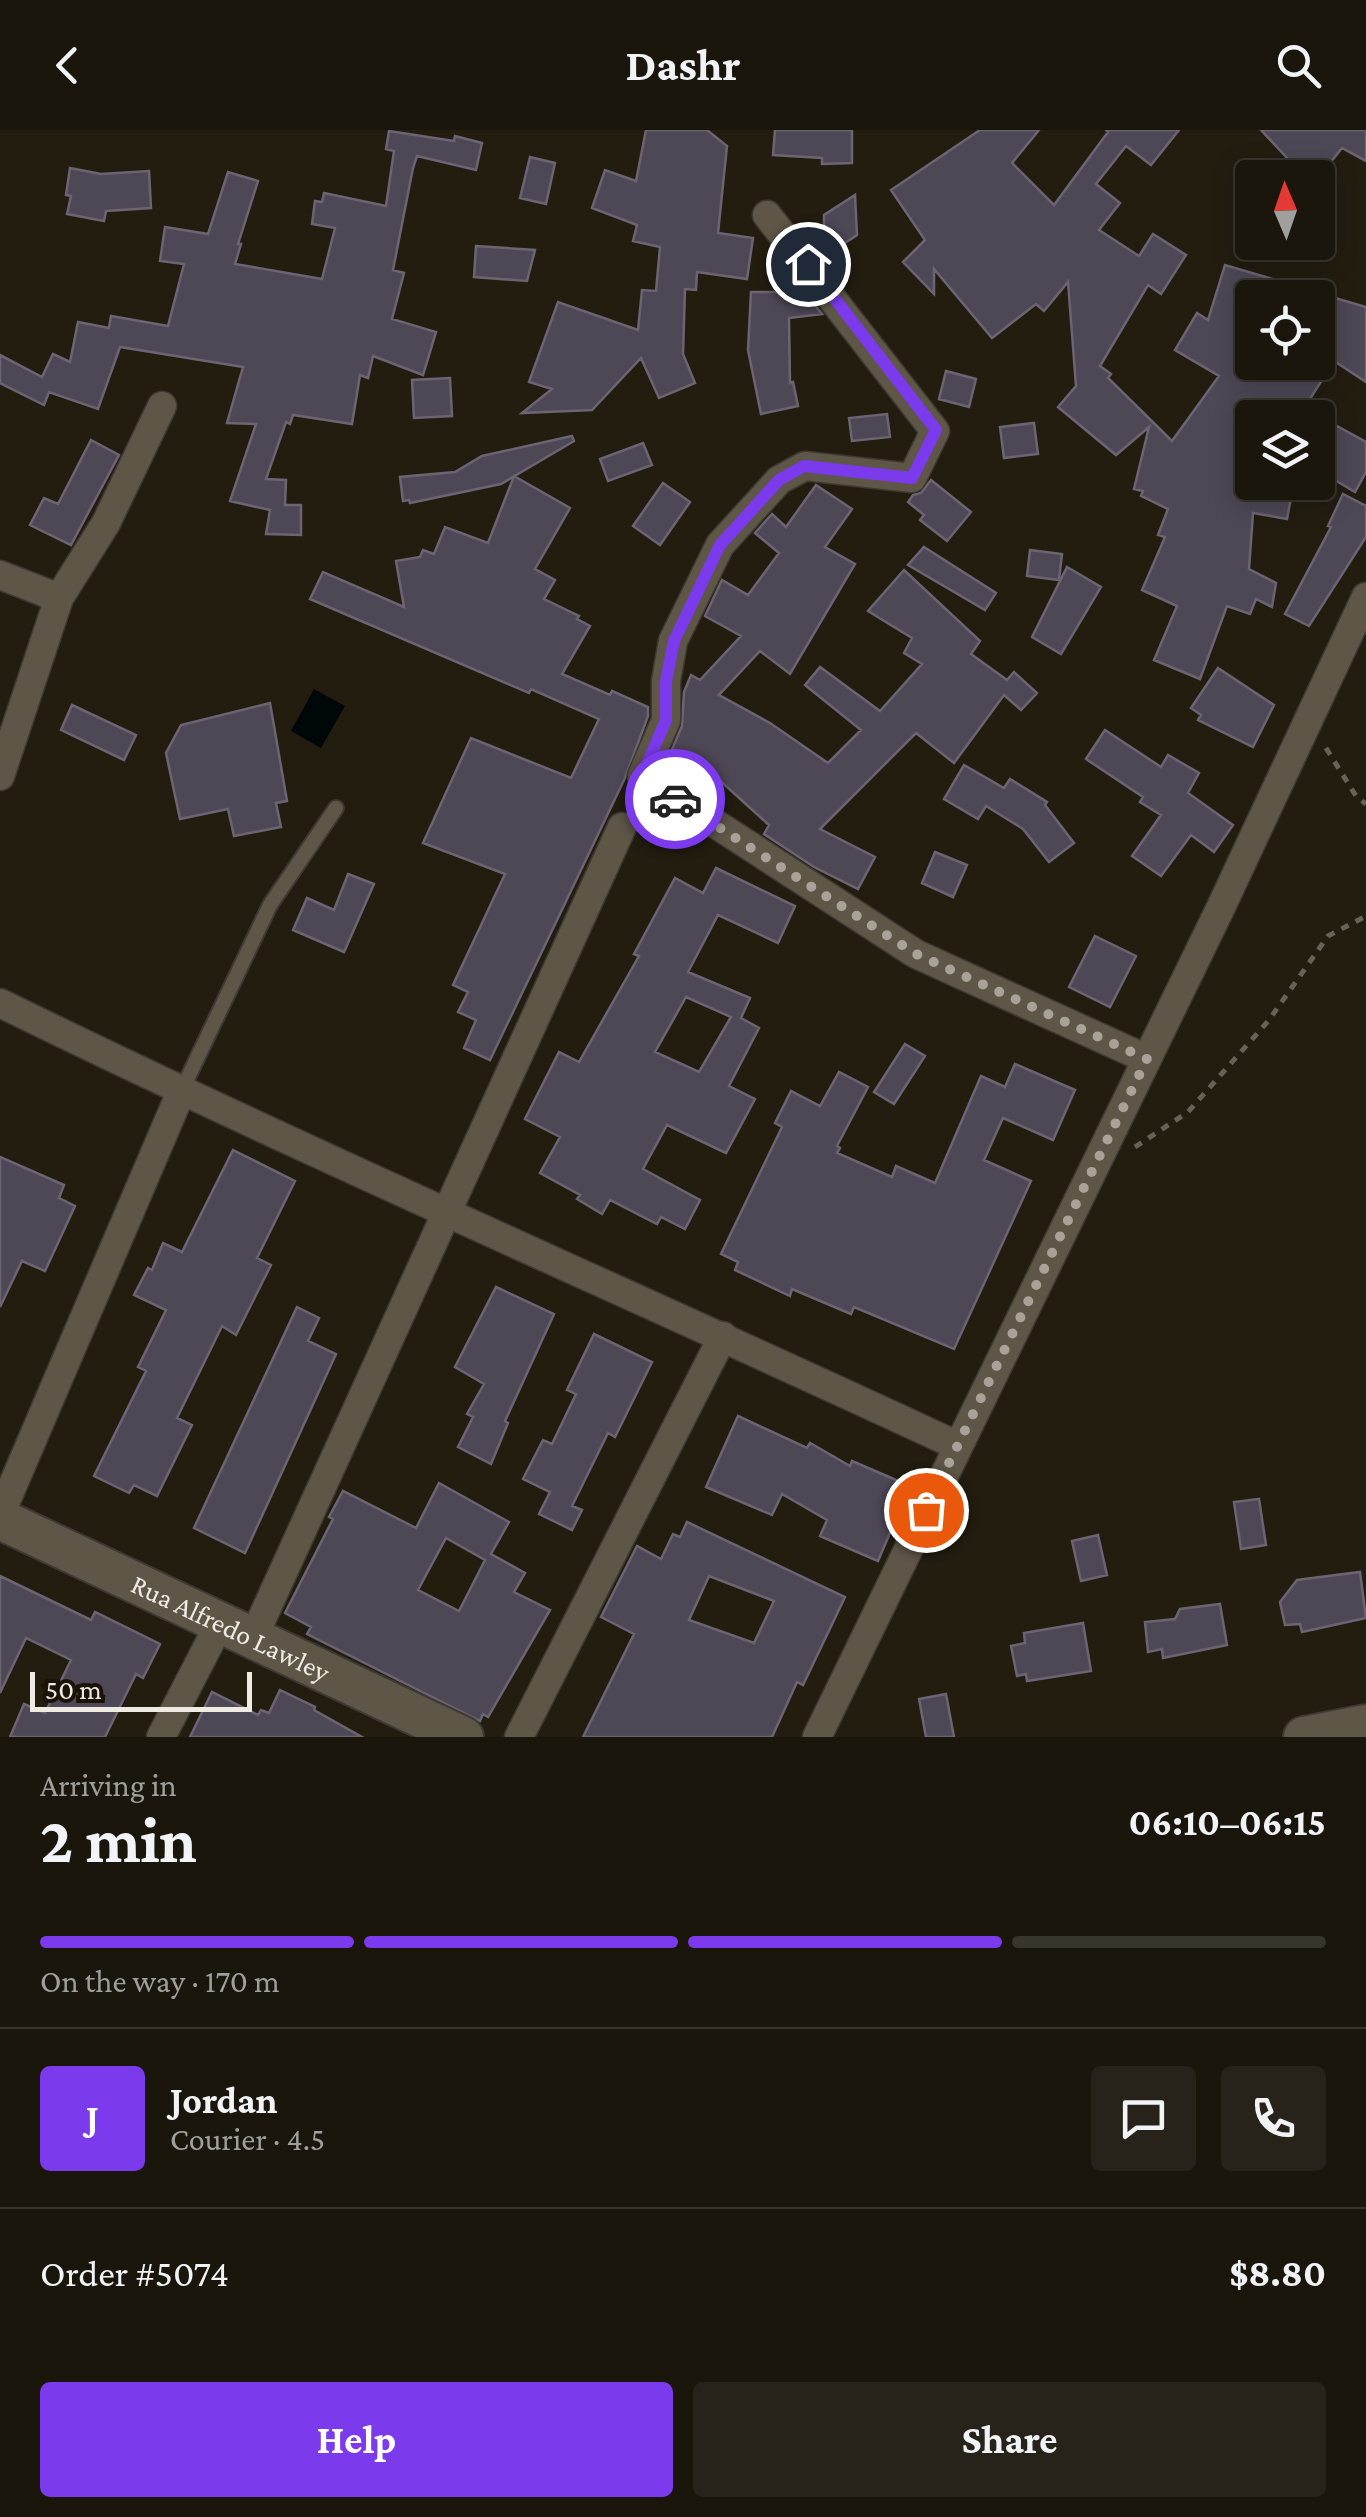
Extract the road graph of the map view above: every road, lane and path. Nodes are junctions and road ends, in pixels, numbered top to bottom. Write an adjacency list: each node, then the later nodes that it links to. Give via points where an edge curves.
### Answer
1 (768, 215): 13 (street, via 936,430 912,478 804,466 779,480 720,545 674,641 666,720 642,776 916,954)
2 (162, 406): 4 (street, via 106,523)
3 (0, 576): 4 (street)
4 (60, 598): 7 (street)
5 (1366, 598): 6 (street)
6 (1308, 720): 8 (path); 13 (street)
7 (0, 776)
8 (1366, 804)
9 (336, 808): 14 (lane, via 270,906)
10 (622, 827): 16 (street)
11 (1366, 916): 15 (path, via 1328,936 1269,1020 1188,1112)
12 (0, 1003): 14 (street)
13 (1147, 1059): 18 (street)
14 (181, 1092): 16 (street); 19 (street)
15 (1130, 1151)
16 (448, 1213): 17 (street); 20 (street)
17 (723, 1336): 18 (street); 24 (street)
18 (958, 1446): 25 (street)
19 (0, 1517): 20 (main road, Rua Alfredo Lawley)
20 (238, 1629): 22 (street); 23 (main road, Rua Alfredo Lawley)
21 (1366, 1725): 26 (main road)
22 (161, 1737)
23 (463, 1737)
24 (519, 1737)
25 (817, 1737)
26 (1304, 1737)

